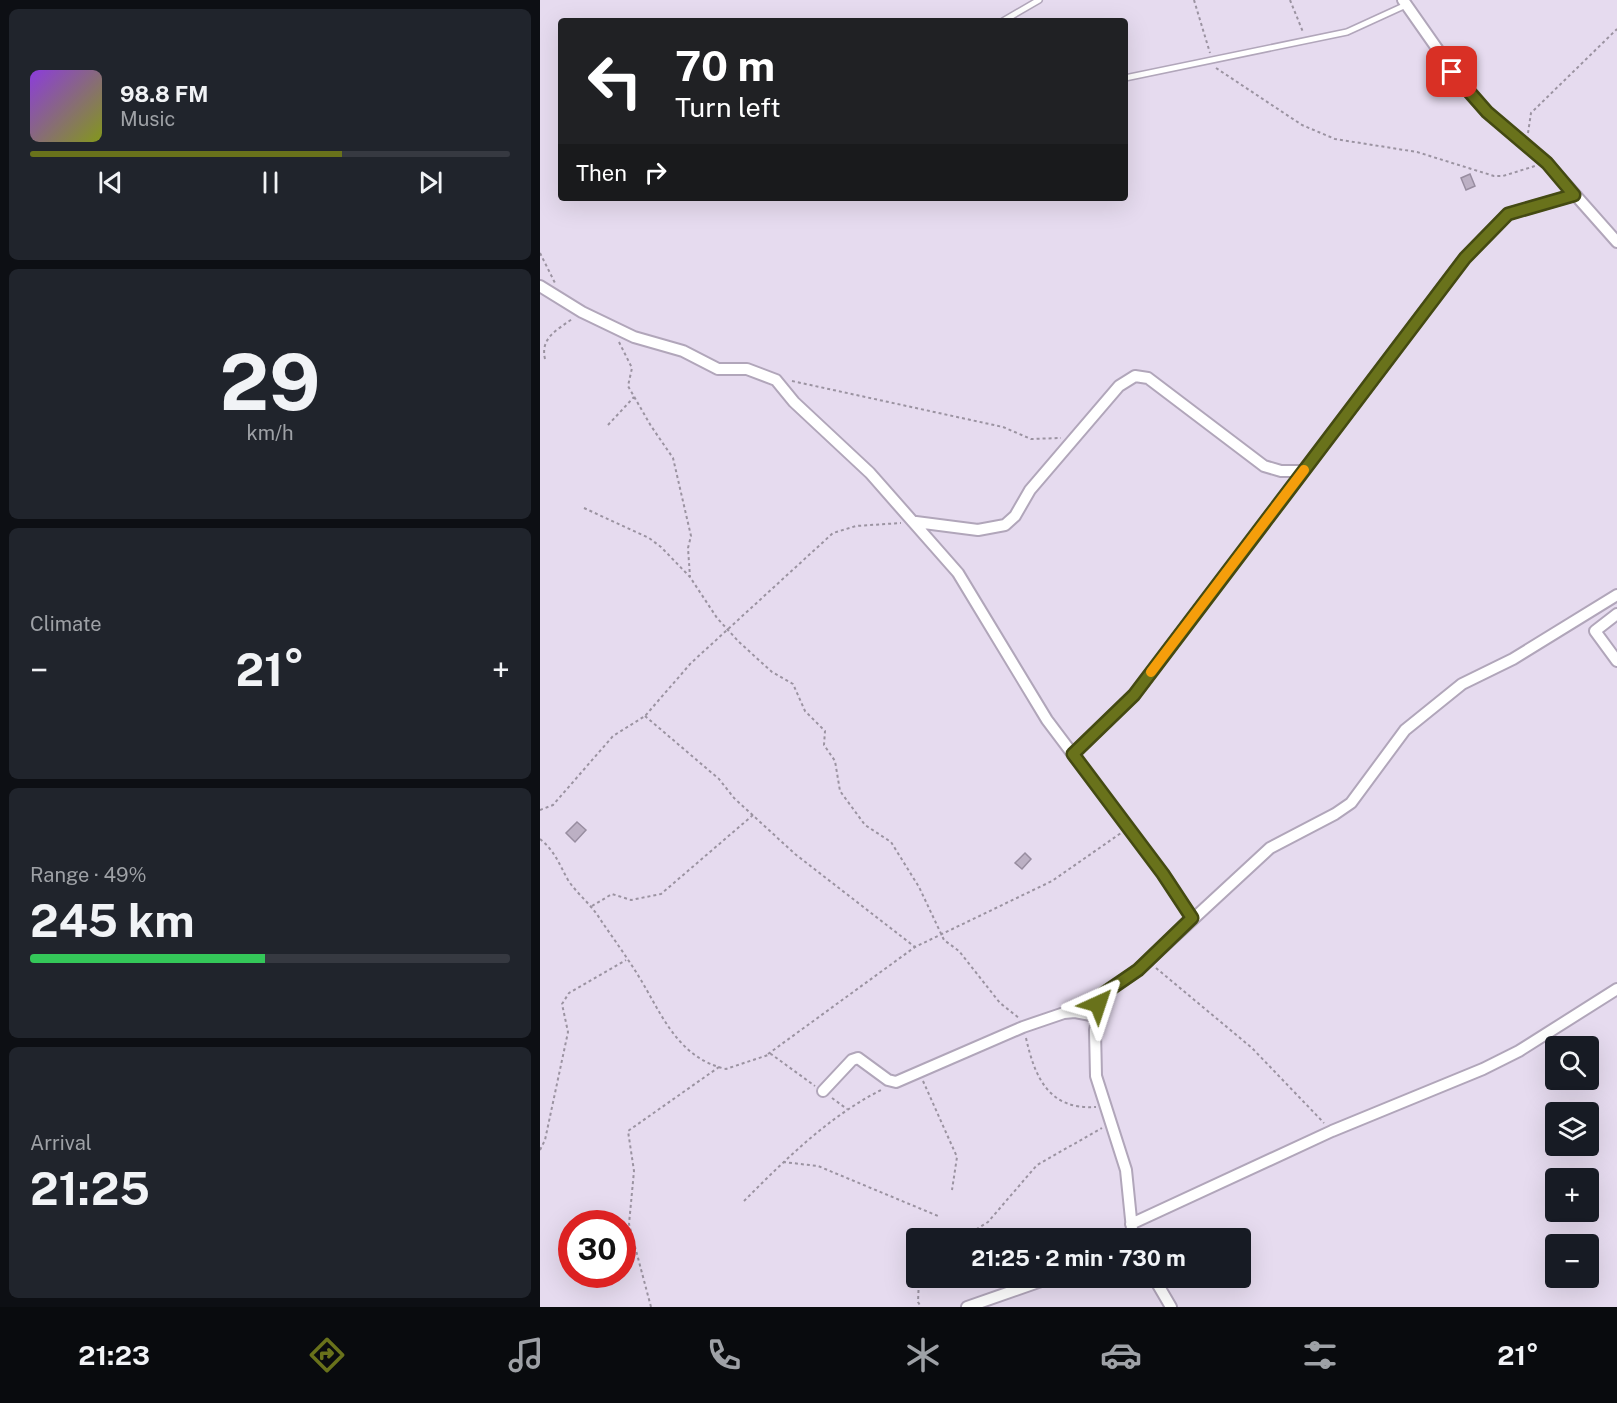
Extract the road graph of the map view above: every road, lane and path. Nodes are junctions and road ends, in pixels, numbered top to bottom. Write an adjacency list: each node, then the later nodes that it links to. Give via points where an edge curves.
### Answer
1 (1039, 0): 5 (lane)
2 (1194, 0): 8 (path)
3 (1290, 0): 7 (path)
4 (1404, 2): 7 (lane, via 1360,28); 10 (street, via 1464,87 1487,112)
5 (1008, 18)
6 (1617, 29): 10 (path, via 1531,112)
7 (1306, 41): 8 (lane)
8 (1211, 62): 9 (lane); 11 (path, via 1233,81 1335,140 1417,152 1494,176)
9 (1128, 77)
10 (1528, 145): 11 (street)
11 (1547, 163): 12 (street)
12 (1574, 195): 13 (street); 25 (street, via 1508,214 1465,258)
13 (1617, 242)
14 (540, 253): 16 (path)
15 (540, 286): 16 (street)
16 (561, 298): 17 (street)
17 (582, 312): 18 (street); 19 (path, via 549,336)
18 (609, 325): 21 (street, via 634,337 683,351 718,369 747,369); 22 (path, via 632,368 628,386)
19 (541, 350): 20 (path)
20 (545, 359)
21 (770, 376): 24 (path, via 1003,427 1031,439); 27 (street)
22 (634, 397): 23 (path); 28 (path, via 673,458 691,536)
23 (608, 425)
24 (1076, 437): 25 (street, via 1119,386 1127,379 1143,376 1264,466); 27 (street, via 1005,525 978,530)
25 (1303, 471): 34 (street, via 1134,695)
26 (584, 508): 28 (path, via 649,538)
27 (916, 522): 31 (path, via 856,526 833,533); 34 (street, via 963,581 1047,720)
28 (690, 578): 31 (path)
29 (1617, 595): 40 (street, via 1513,659 1462,684 1406,730 1351,803 1270,848)
30 (1617, 614): 32 (street, via 1595,631)
31 (728, 628): 33 (path); 41 (path, via 772,672 794,685 805,711 825,731 824,745 835,761 840,791 866,825 891,842)
32 (1617, 661)
33 (645, 716): 35 (path, via 613,736 553,805); 36 (path, via 719,779)
34 (1073, 754): 37 (street)
35 (540, 810)
36 (753, 815): 39 (path, via 661,894 631,900 612,894); 42 (path, via 795,854)
37 (1128, 829): 40 (street); 41 (path, via 1052,881)
38 (540, 839): 39 (path, via 557,856 568,879)
39 (592, 906): 43 (path)
40 (1192, 918): 44 (street)
41 (943, 936): 42 (path); 47 (path, via 1000,1003)
42 (915, 947): 48 (path)
43 (626, 960): 49 (path, via 668,1030 698,1057); 57 (path, via 569,993 562,1004 568,1032)
44 (1148, 961): 46 (street, via 1103,994); 56 (path, via 1252,1048)
45 (1617, 989): 56 (street, via 1519,1051)
46 (1096, 1016): 47 (street, via 1072,1012); 53 (street, via 1096,1076)
47 (1026, 1026): 50 (street); 53 (path, via 1035,1070 1055,1098 1073,1107)
48 (768, 1054): 49 (path, via 734,1068); 52 (path)
49 (719, 1067): 68 (path, via 628,1131 634,1172 629,1224)
50 (919, 1074): 51 (street); 59 (path, via 957,1157)
51 (896, 1082): 52 (street, via 858,1058); 54 (path)
52 (823, 1091): 54 (path)
53 (1105, 1106): 55 (street)
54 (847, 1109): 58 (path)
55 (1113, 1123): 62 (street, via 1126,1170); 63 (path, via 1037,1165)
56 (1332, 1131): 62 (street)
57 (540, 1150)
58 (783, 1162): 60 (path); 61 (path, via 818,1166)
59 (952, 1190)
60 (744, 1201)
61 (938, 1216)
62 (1131, 1224): 64 (street)
63 (978, 1228)
64 (1132, 1228)
65 (919, 1288): 69 (path)
66 (1021, 1288): 70 (street)
67 (1160, 1288): 71 (street)
68 (651, 1307)
69 (921, 1307)
70 (967, 1307)
71 (1171, 1307)

